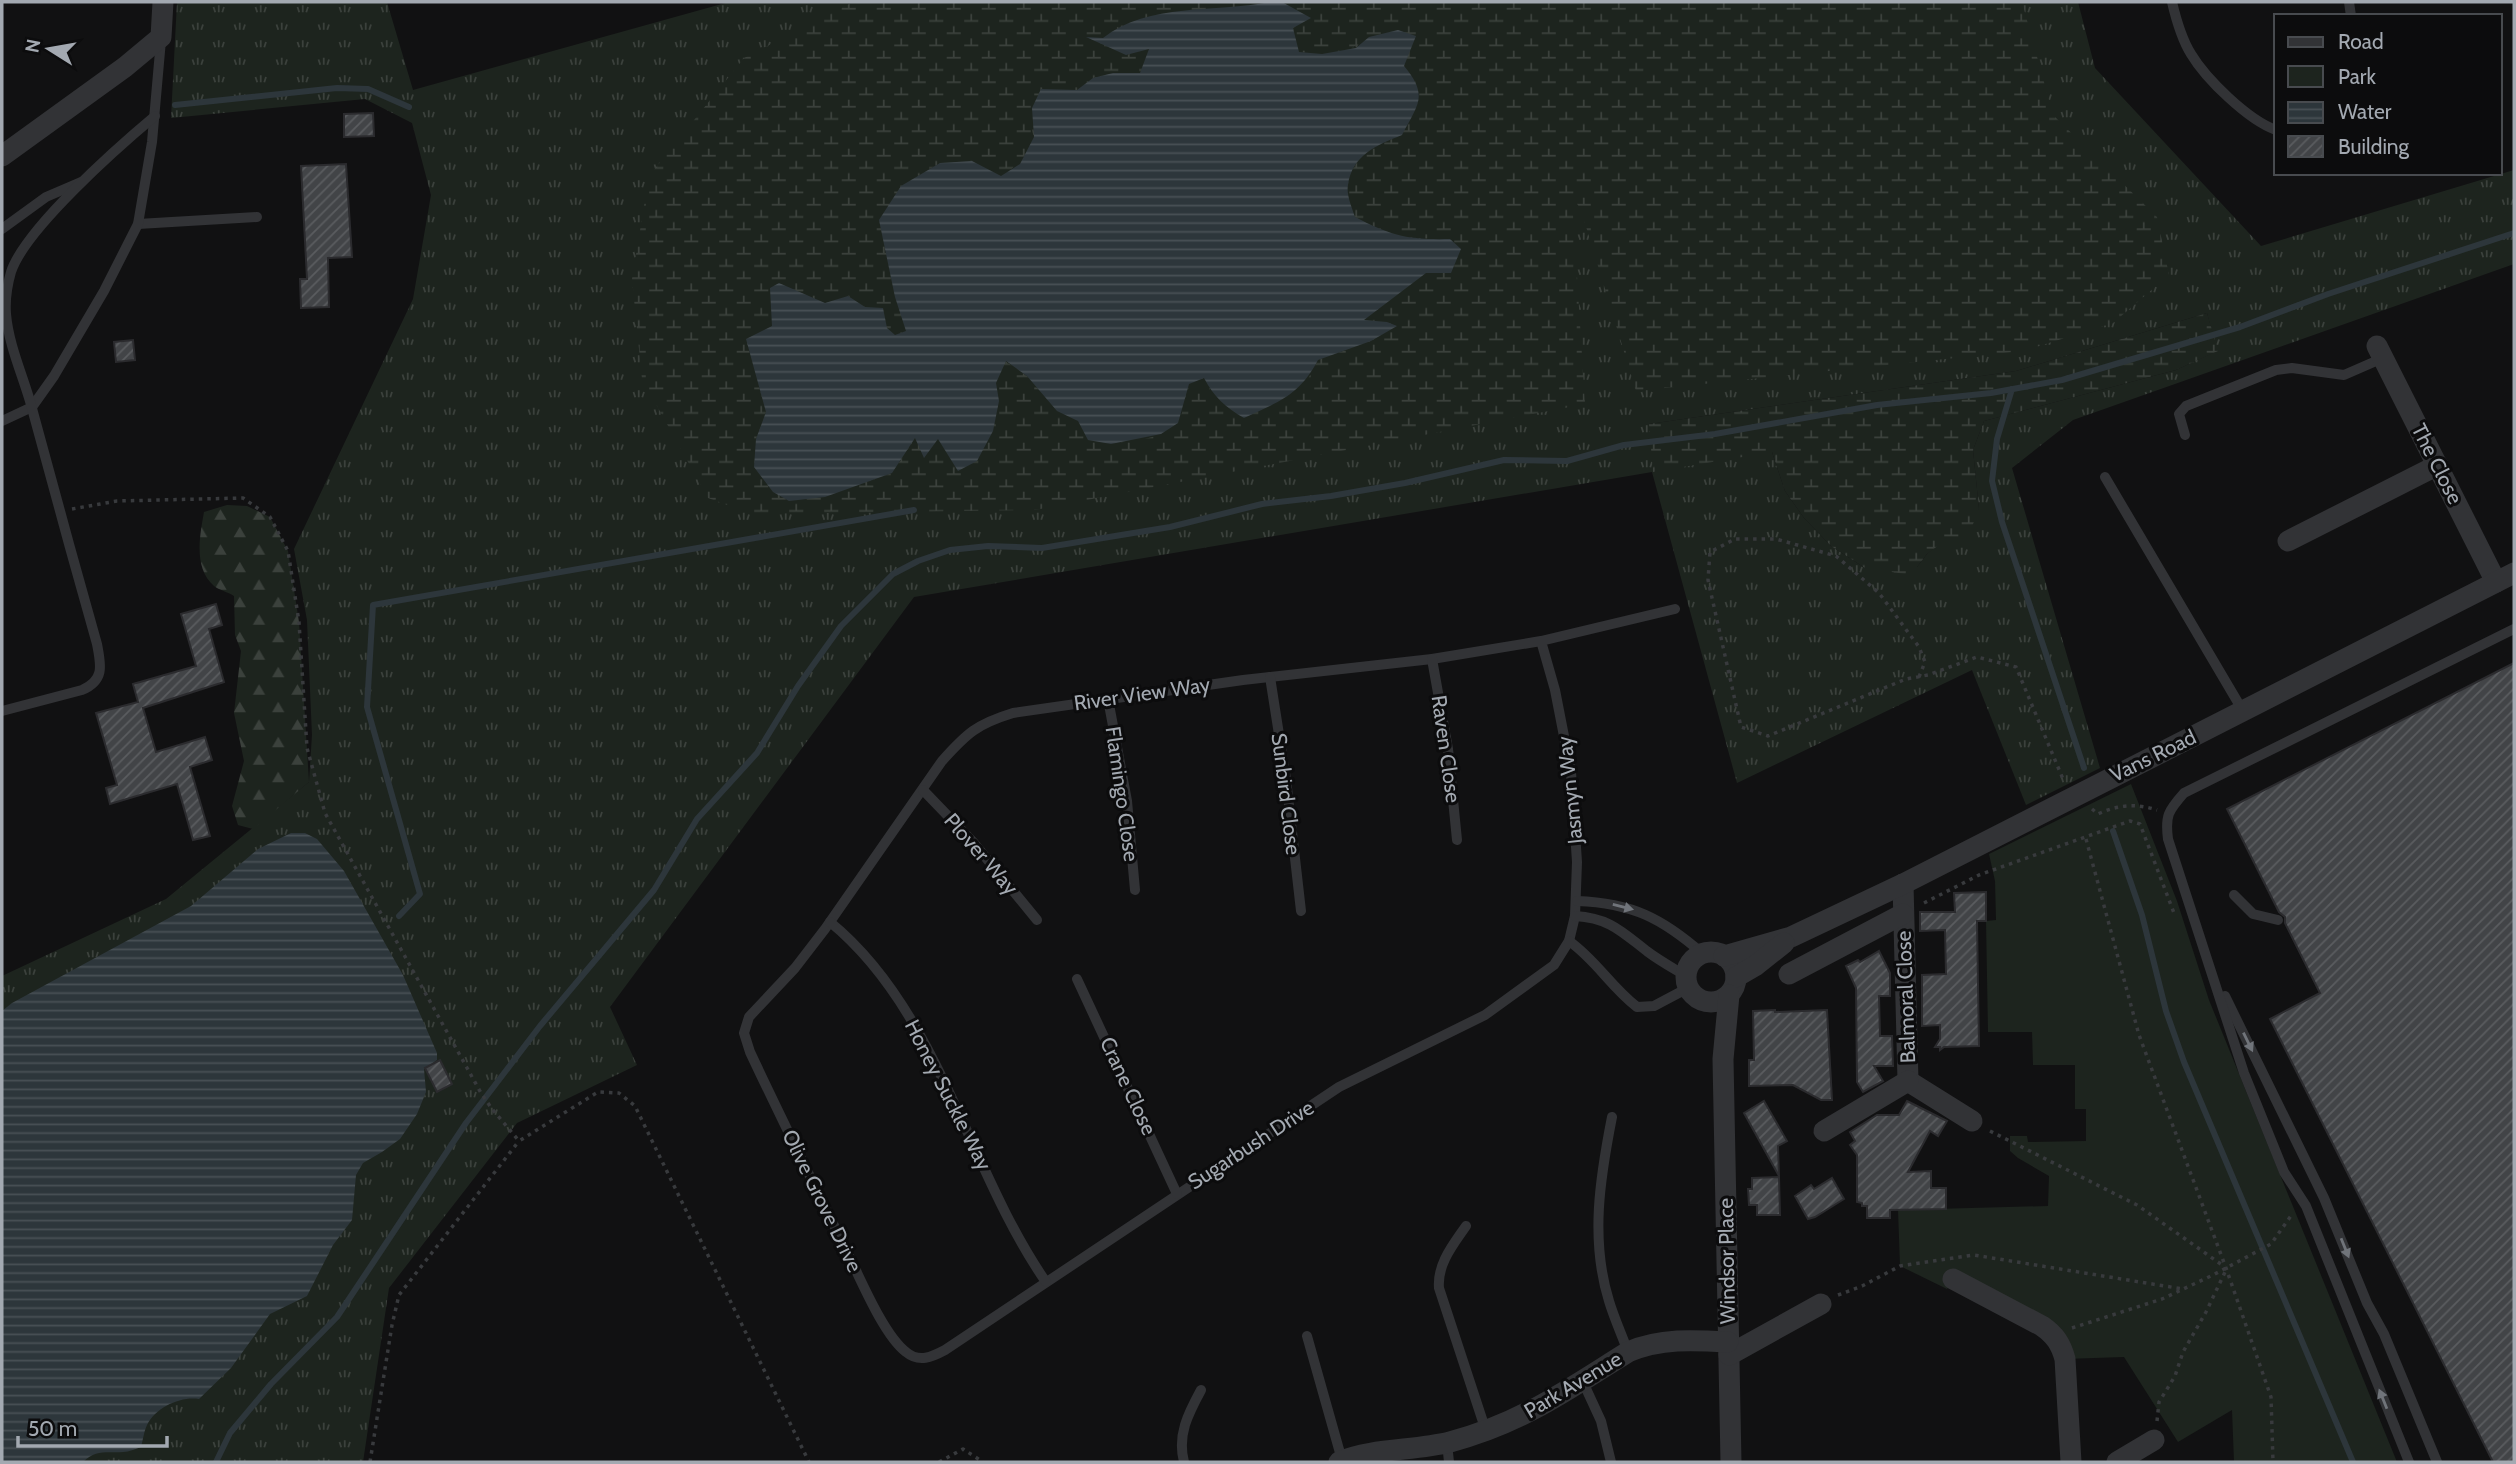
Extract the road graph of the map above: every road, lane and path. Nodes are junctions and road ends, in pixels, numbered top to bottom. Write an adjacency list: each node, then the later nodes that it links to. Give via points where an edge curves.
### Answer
1 (163, 2): 3 (street)
2 (2172, 2): 5 (lane, via 2199,66 2253,118)
3 (161, 37): 4 (lane); 6 (street)
4 (155, 117): 7 (lane); 9 (lane)
5 (2274, 129)
6 (2, 156)
7 (86, 179): 10 (lane, via 46,197); 12 (lane, via 19,255 6,294 6,316)
8 (257, 217): 9 (lane)
9 (138, 224): 12 (lane, via 75,341)
10 (2, 229)
11 (2380, 352): 14 (lane, via 2344,375 2276,370 2182,410 2179,417); 15 (street, The Close)
12 (32, 407): 13 (lane); 17 (lane)
13 (2, 421)
14 (2185, 435)
15 (2438, 465): 18 (street); 19 (street, The Close)
16 (2105, 477): 28 (lane)
17 (60, 511): 27 (lane, via 97,644 100,671 92,686); 59 (path, via 117,501 243,498 270,517 288,551 299,621 307,748 325,813 481,1093)
18 (2288, 541)
19 (2505, 577): 28 (street, Vans Road)
20 (1675, 609): 22 (lane, River View Way)
21 (2514, 629): 31 (lane, via 2185,793)
22 (1541, 641): 23 (lane, River View Way); 37 (lane, Jasmyn Way, via 1571,772)
23 (1432, 659): 24 (lane, River View Way); 33 (lane, Raven Close, via 1448,749)
24 (1270, 677): 26 (lane, River View Way); 38 (lane, Sunbird Close)
25 (1919, 677): 25 (path, via 1768,736 1741,727 1708,580 1710,552 1734,539 1776,539 1836,556 1879,593 1919,647 1925,663); 30 (path, via 1977,657 2016,667)
26 (1108, 699): 29 (lane, River View Way, via 987,721 964,736); 35 (lane, Flamingo Close, via 1127,801)
27 (2, 711)
28 (2243, 711): 30 (street, Vans Road)
29 (923, 790): 42 (lane, Plover Way); 44 (lane, River View Way)
30 (2080, 801): 31 (path, via 2098,814 2116,806 2146,806); 34 (street, Vans Road)
31 (2169, 814): 48 (lane, via 2168,839)
32 (2086, 839): 39 (path, via 1979,876); 40 (path, via 2130,821 2140,824); 63 (path, via 2140,1035)
33 (1457, 840)
34 (1903, 884): 39 (street, Balmoral Close); 45 (street, Vans Road)
35 (1135, 890)
36 (2234, 895): 43 (lane, via 2253,914)
37 (1577, 901): 41 (lane, Jasmyn Way); 47 (lane, one-way to 47, via 1641,912)
38 (1301, 911)
39 (1903, 914): 49 (street, Balmoral Close); 55 (street, Balmoral Close)
40 (2175, 914)
41 (1575, 916): 46 (lane, Jasmyn Way); 52 (lane, via 1609,922)
42 (1037, 920)
43 (2278, 920)
44 (830, 922): 53 (lane, River View Way, via 796,968); 65 (lane, Honey Suckle Way, via 872,962 909,1018 1018,1238)
45 (1791, 937): 47 (street, Vans Road); 51 (street, Vans Road)
46 (1569, 941): 52 (lane, via 1637,1007 1654,1006); 60 (lane, Sugarbush Drive, via 1554,965 1485,1015 1339,1087)
47 (1713, 955): 51 (street, via 1733,965); 52 (street, via 1695,959 1689,967)
48 (2207, 959): 89 (lane, one-way to 48, via 2306,1206 2284,1172 2249,1085); 90 (lane, one-way to 90, via 2324,1198)
49 (1789, 974)
50 (1077, 979): 60 (lane, Crane Close)
51 (1732, 986): 52 (street, via 1719,1001 1708,1002); 54 (street, Windsor Place)
52 (1691, 987): 54 (street, Windsor Place)
53 (749, 1017): 72 (lane, Olive Grove Drive, via 746,1042 870,1300 906,1352)
54 (1723, 1059): 70 (street, Windsor Place)
55 (1908, 1081): 57 (street, Balmoral Close); 58 (street, Balmoral Close)
56 (1612, 1117): 71 (lane, via 1601,1182 1598,1242 1609,1301)
57 (1972, 1121): 63 (path, via 2137,1205)
58 (1824, 1131)
59 (520, 1141): 79 (path, via 399,1295); 80 (path, via 598,1092 619,1093 635,1106)
60 (1177, 1194): 65 (lane, Sugarbush Drive)
61 (1466, 1226): 75 (lane, via 1444,1260 1438,1280)
62 (2271, 1244): 63 (path)
63 (2226, 1268): 66 (path); 76 (path, via 2159,1402); 88 (path, via 2271,1397)
64 (1953, 1279): 68 (street)
65 (1046, 1282): 72 (lane, Sugarbush Drive)
66 (2183, 1289): 67 (path, via 1974,1255 1900,1266); 68 (path)
67 (1821, 1304): 70 (street)
68 (2053, 1334): 86 (street, via 2065,1359)
69 (1307, 1336): 78 (lane)
70 (1728, 1349): 71 (street, Park Avenue, via 1656,1342); 85 (street, Windsor Place)
71 (1628, 1352): 73 (street, Park Avenue)
72 (933, 1357)
73 (1583, 1382): 75 (street, Park Avenue); 84 (lane, via 1601,1421)
74 (1201, 1390): 83 (lane, via 1181,1435)
75 (1486, 1431): 77 (street, Park Avenue)
76 (2154, 1440): 87 (street)
77 (1448, 1452): 78 (street, Park Avenue)
78 (1340, 1461)
79 (370, 1462)
80 (809, 1462)
81 (939, 1462): 82 (path, via 963,1449)
82 (984, 1462)
83 (1184, 1462)
84 (1611, 1462)
85 (1731, 1462)
86 (2071, 1462)
87 (2117, 1462)
88 (2273, 1462)
89 (2409, 1462)
90 (2437, 1462)

